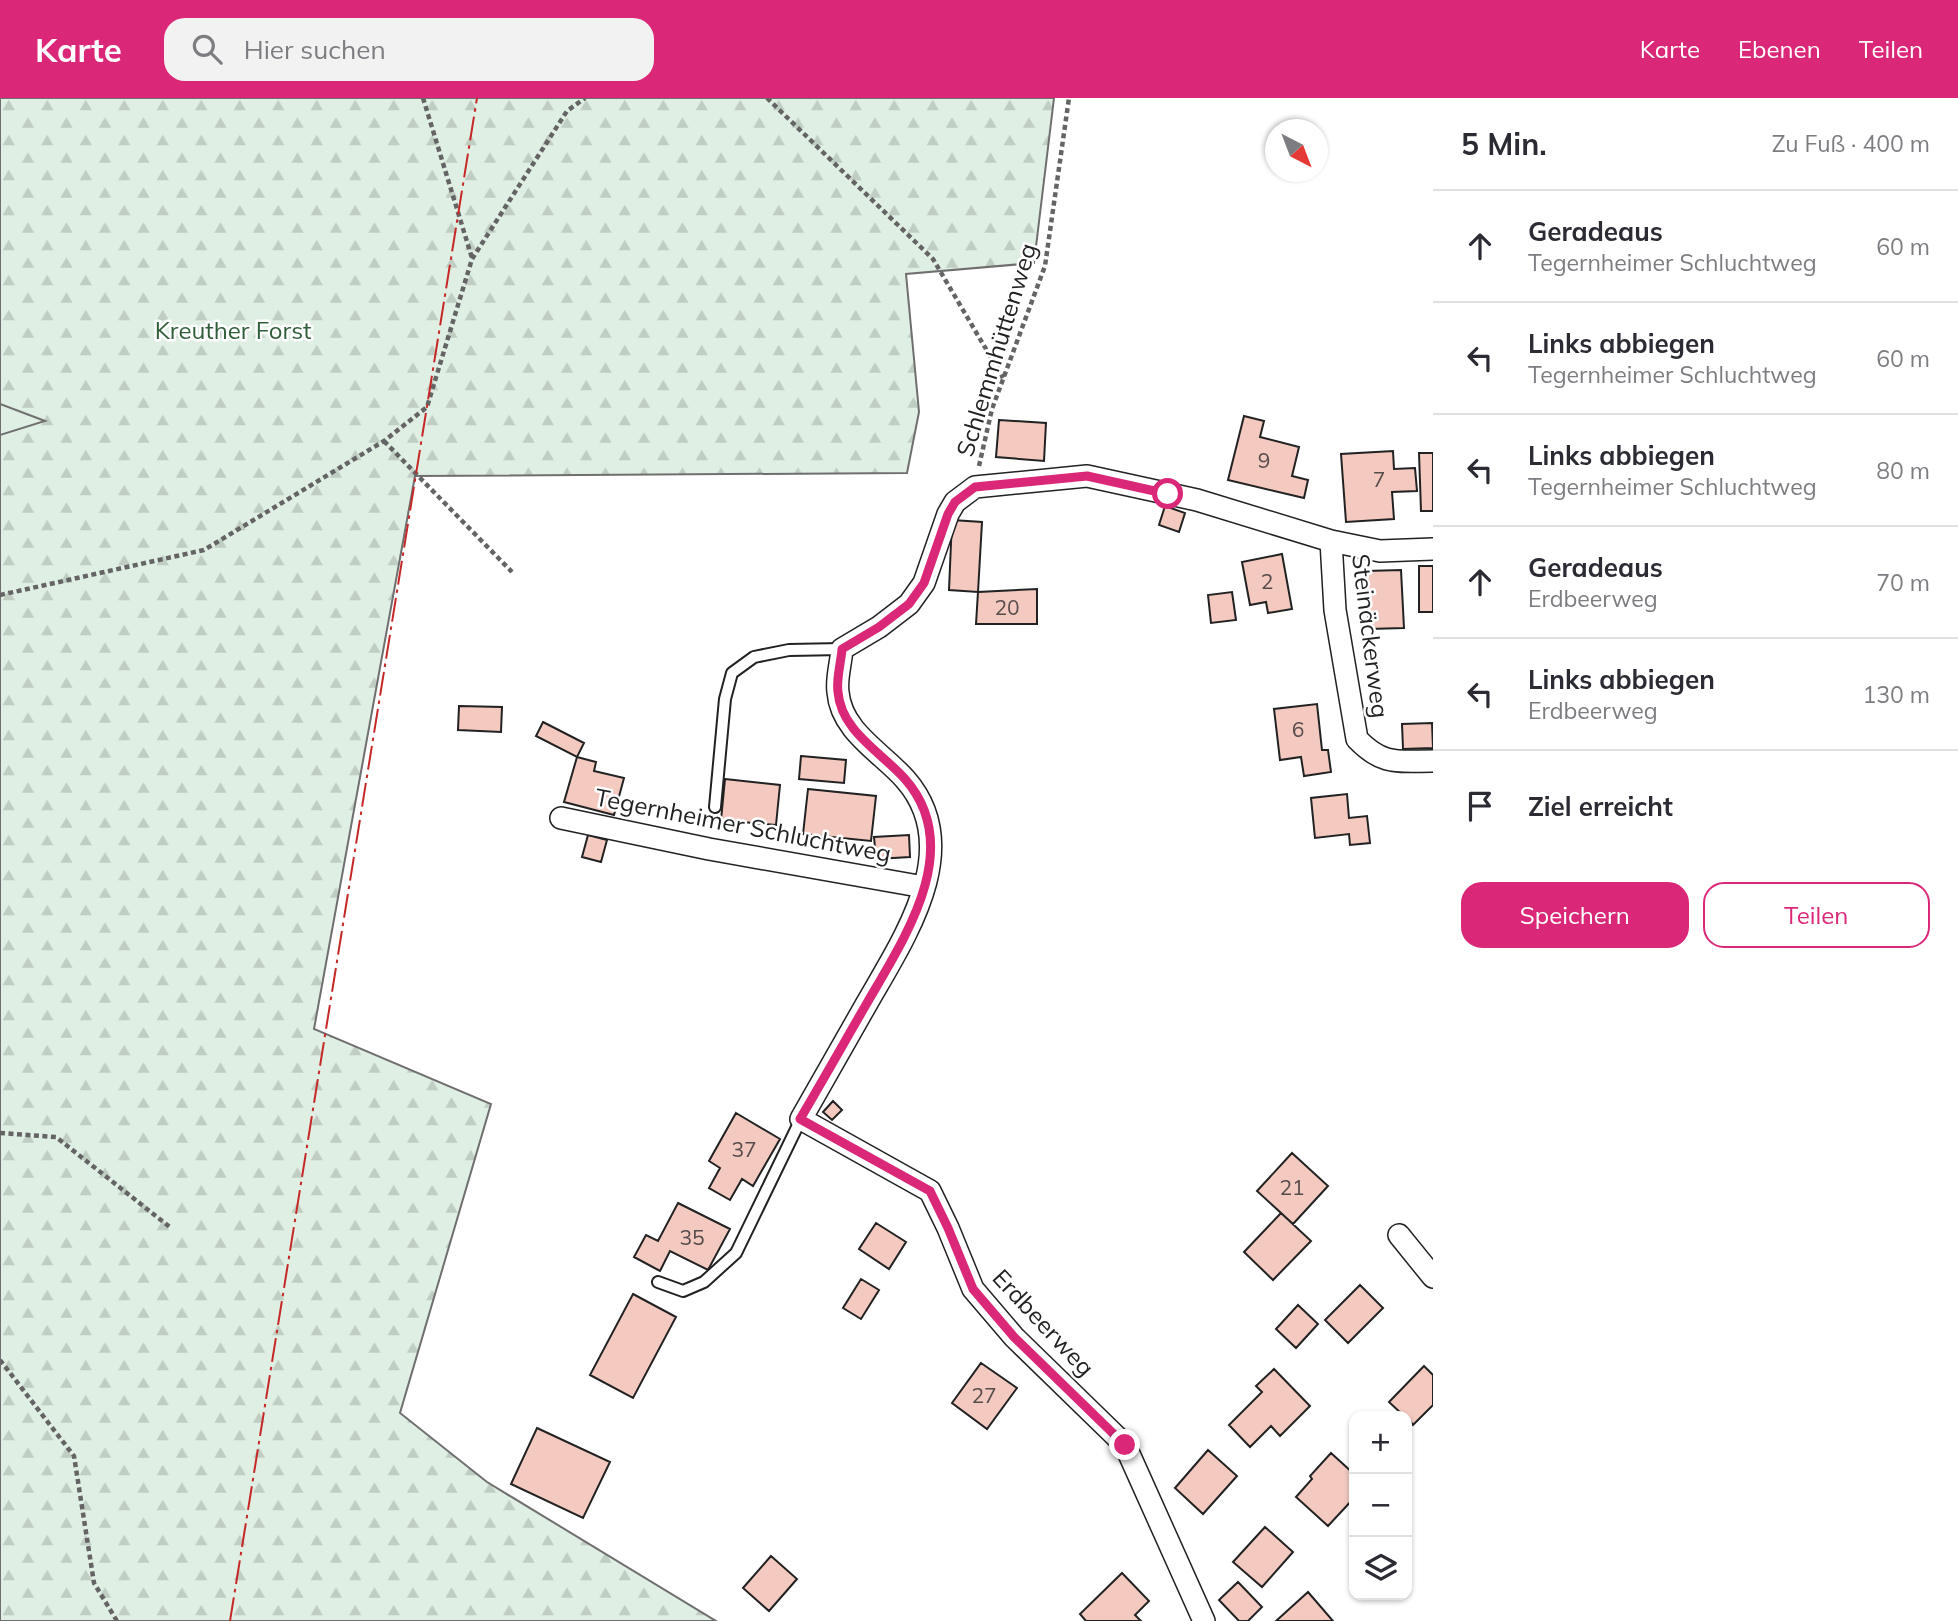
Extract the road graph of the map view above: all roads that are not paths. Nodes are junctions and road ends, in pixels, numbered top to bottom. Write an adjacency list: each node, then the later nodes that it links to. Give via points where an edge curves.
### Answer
1 (1331, 541): 2 (street, via 1380,551); 3 (street, via 1197,500 1087,476 975,487 955,502 948,514 924,583 909,604); 4 (street, Steinäckerweg, via 1335,610 1357,739 1372,754 1392,761)
2 (1433, 549)
3 (842, 649): 5 (lane, via 789,650 754,657 732,673 725,699); 7 (street, Tegernheimer Schluchtweg, via 838,692 847,719 868,746 905,779 930,826 930,863)
4 (1433, 761)
5 (715, 807)
6 (561, 818): 7 (street, Tegernheimer Schluchtweg)
7 (924, 887): 8 (street, via 913,923)
8 (800, 1119): 11 (lane, via 736,1253 704,1282 683,1291); 12 (street, Erdbeerweg, via 930,1191 973,1289 1014,1337 1125,1445)
9 (1399, 1235): 10 (street)
10 (1433, 1277)
11 (658, 1282)
12 (1204, 1621)

